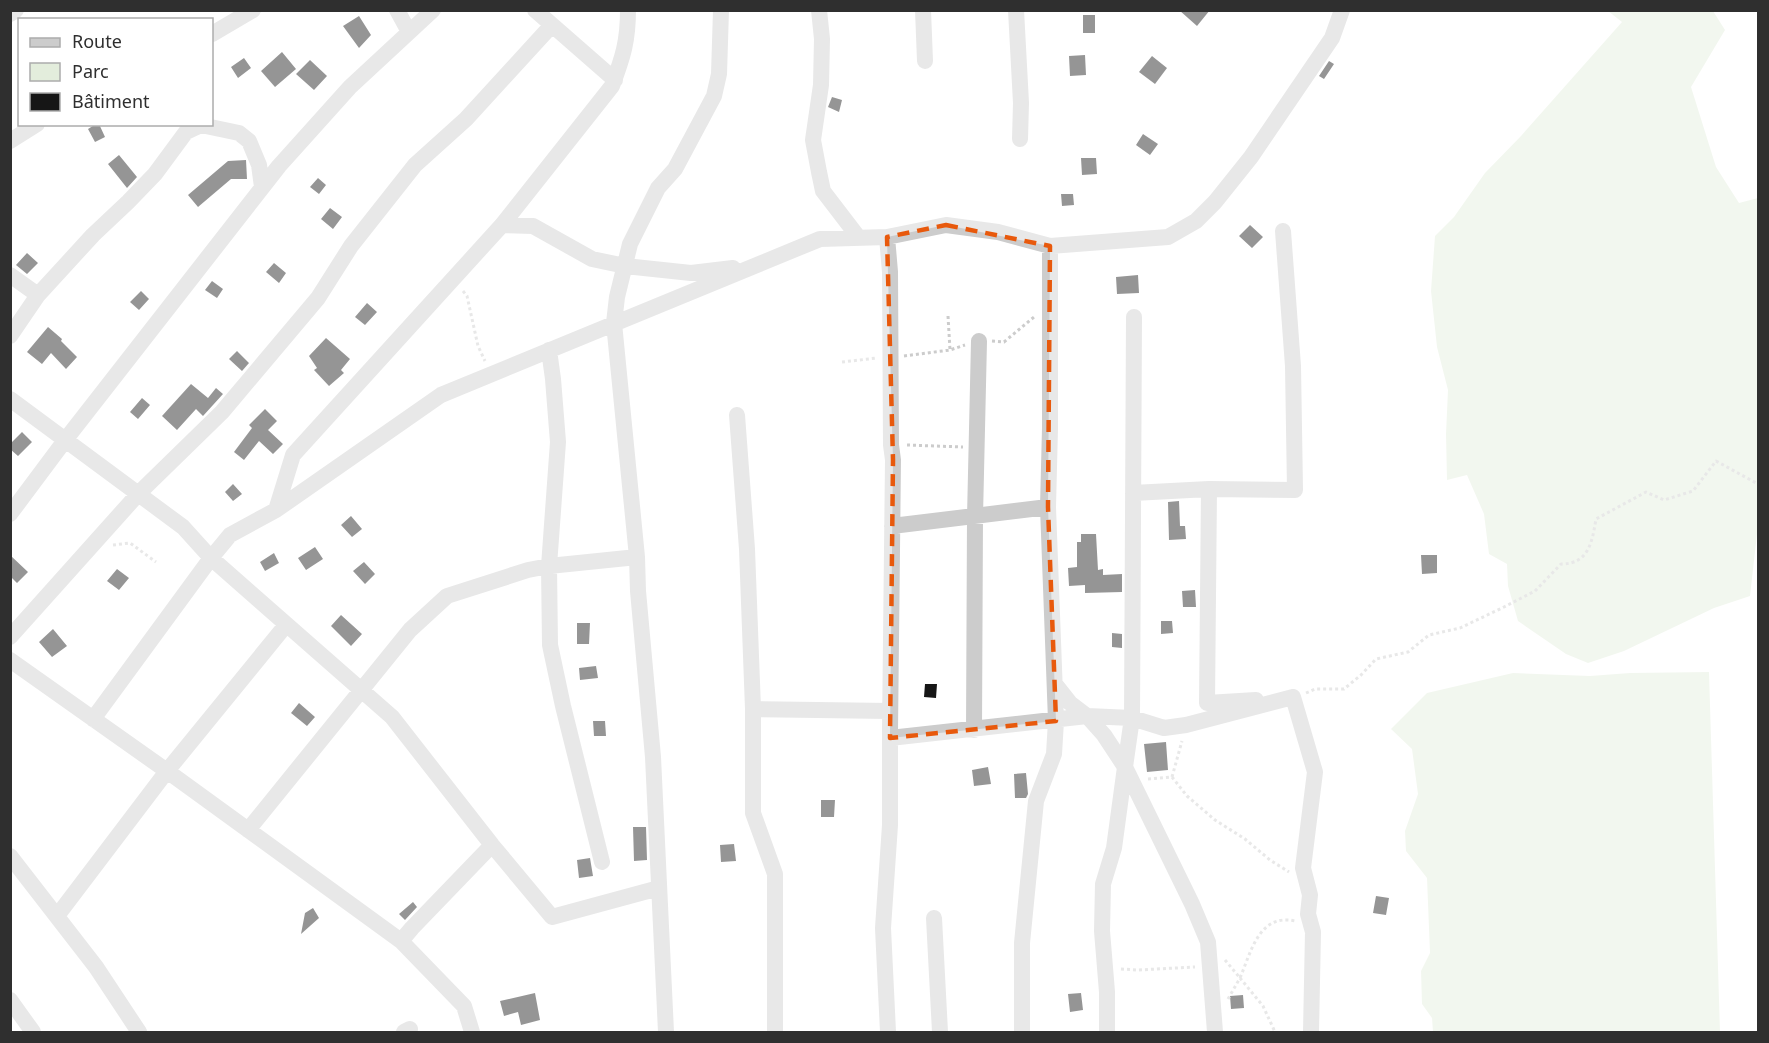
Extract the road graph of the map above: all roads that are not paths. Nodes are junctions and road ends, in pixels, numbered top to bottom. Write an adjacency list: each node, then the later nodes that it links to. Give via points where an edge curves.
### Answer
1 (16, 10): 12 (street)
2 (253, 10): 15 (street)
3 (397, 10): 14 (street)
4 (433, 10): 14 (street)
5 (535, 10): 13 (street)
6 (628, 10): 17 (street, via 628,35)
7 (721, 10): 29 (street, via 714,96 675,169 658,188 630,244)
8 (819, 10): 27 (street, via 821,85 813,140 823,191)
9 (923, 10): 16 (street)
10 (1016, 10): 21 (street)
11 (1342, 10): 28 (street, via 1332,38 1251,157 1196,221 1168,237)
12 (10, 14)
13 (552, 25): 17 (street); 43 (street, via 466,119 416,165 351,246 318,298 222,412)
14 (409, 32): 23 (street, via 350,87)
15 (213, 33)
16 (925, 61)
17 (615, 80): 24 (street)
18 (34, 126): 22 (street)
19 (199, 126): 32 (street, via 186,132 155,174)
20 (206, 126): 23 (street, via 239,133 249,141 259,165)
21 (1020, 139)
22 (10, 141)
23 (262, 187): 40 (street)
24 (502, 225): 29 (street, via 533,226 592,259); 45 (street, via 292,455)
25 (1283, 231): 41 (street, via 1293,366 1294,490)
26 (887, 237): 27 (street); 28 (street, via 946,225 998,232); 48 (street)
27 (859, 238): 30 (street, via 820,239)
28 (1050, 246): 44 (street)
29 (625, 266): 30 (street, via 691,273); 34 (street)
30 (752, 267): 34 (street)
31 (10, 275): 32 (street)
32 (38, 295): 35 (street)
33 (1134, 317): 42 (street)
34 (614, 323): 37 (street); 49 (street)
35 (10, 336)
36 (979, 341): 47 (street)
37 (549, 350): 45 (street, via 441,395); 51 (street, via 558,442)
38 (10, 399): 40 (street)
39 (737, 416): 58 (street)
40 (66, 439): 43 (street); 46 (street)
41 (1209, 489): 42 (street); 57 (street, via 1207,703)
42 (1132, 493): 61 (street)
43 (139, 494): 50 (street, via 183,527); 53 (street)
44 (1048, 507): 47 (street); 55 (street)
45 (276, 510): 50 (street, via 230,535)
46 (10, 514)
47 (975, 517): 48 (street); 64 (street)
48 (892, 526): 59 (street)
49 (637, 557): 51 (street); 72 (street)
50 (211, 558): 52 (street); 62 (street)
51 (549, 566): 56 (street, via 447,596 410,630); 71 (street, via 550,645)
52 (286, 625): 56 (street); 66 (street)
53 (10, 637)
54 (10, 660): 62 (street)
55 (1055, 684): 60 (street); 63 (street)
56 (361, 690): 68 (street); 69 (street, via 392,717)
57 (1293, 698): 61 (street, via 1164,728); 87 (street, via 1315,772 1303,868 1313,932)
58 (753, 709): 59 (street); 82 (street, via 753,813 774,874)
59 (890, 711): 65 (street)
60 (1087, 716): 61 (street); 63 (street); 67 (street)
61 (1132, 718): 67 (street)
62 (93, 719): 66 (street)
63 (1056, 721): 64 (street); 85 (street, via 1054,754 1036,801 1022,943)
64 (974, 730): 65 (street)
65 (890, 738): 83 (street, via 890,825 883,928)
66 (167, 771): 68 (street); 73 (street)
67 (1128, 774): 77 (street, via 1208,942); 86 (street, via 1103,884 1101,931)
68 (248, 830): 75 (street)
69 (492, 845): 72 (street, via 552,917); 75 (street)
70 (10, 856): 73 (street)
71 (602, 862)
72 (659, 888): 81 (street)
73 (57, 916): 79 (street)
74 (934, 918): 84 (street)
75 (401, 941): 80 (street, via 464,1006)
76 (10, 999): 78 (street)
77 (1215, 1028)
78 (33, 1032)
79 (139, 1032)
80 (472, 1032)
81 (666, 1032)
82 (775, 1032)
83 (888, 1032)
84 (940, 1032)
85 (1022, 1032)
86 (1107, 1032)
87 (1311, 1032)

